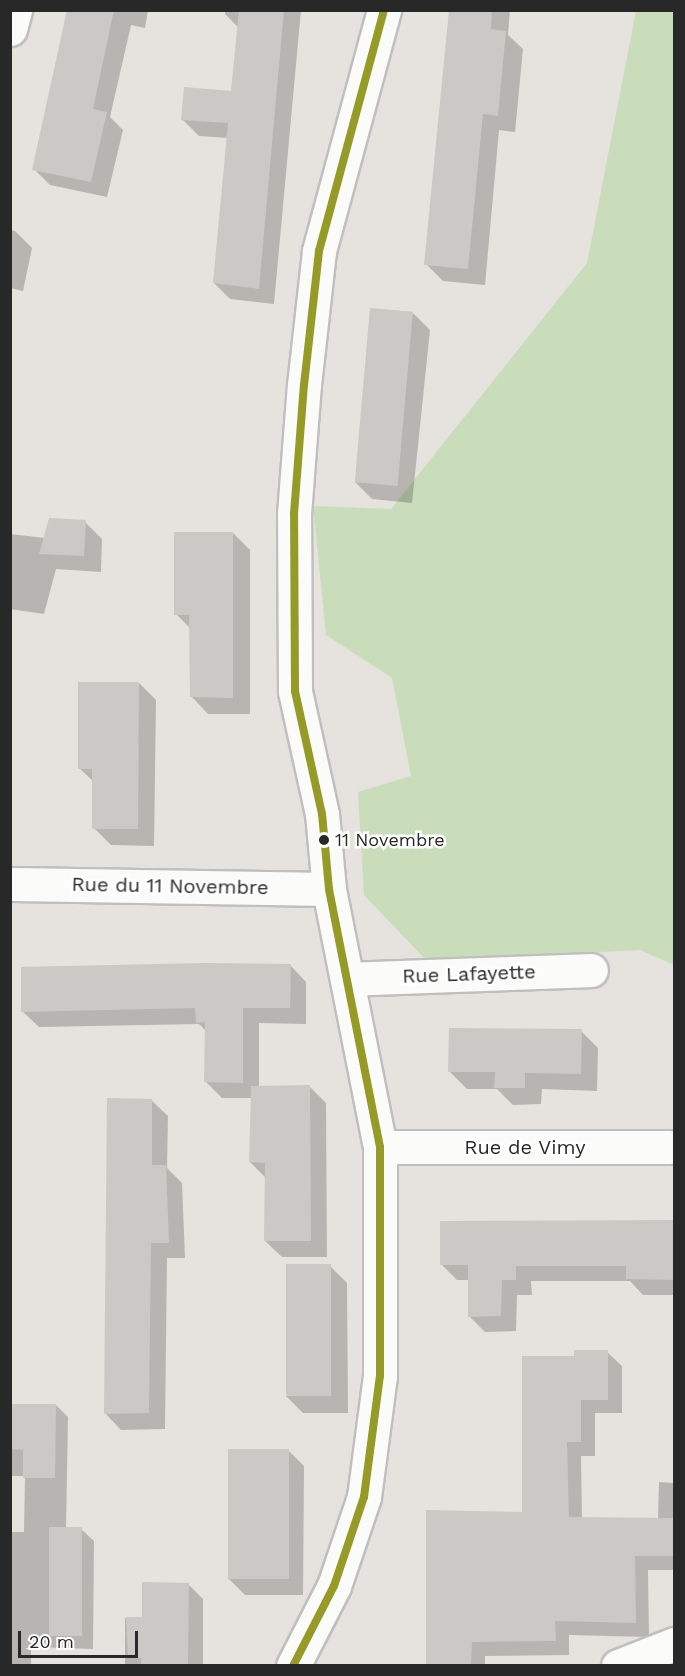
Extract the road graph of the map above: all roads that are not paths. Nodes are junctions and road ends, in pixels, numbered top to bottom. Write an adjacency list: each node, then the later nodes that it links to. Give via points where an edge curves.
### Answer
1 (15, 10): 3 (street)
2 (384, 10): 5 (street, via 319,251 294,514 295,691 322,814)
3 (10, 29)
4 (10, 884): 5 (street, Rue du 11 Novembre)
5 (329, 889): 7 (street)
6 (591, 970): 7 (street, Rue Lafayette)
7 (347, 979): 8 (street)
8 (380, 1147): 9 (street, Rue de Vimy); 11 (street, via 380,1376 364,1497 334,1586)
9 (669, 1147)
10 (675, 1644): 12 (street)
11 (293, 1665)
12 (618, 1665)

